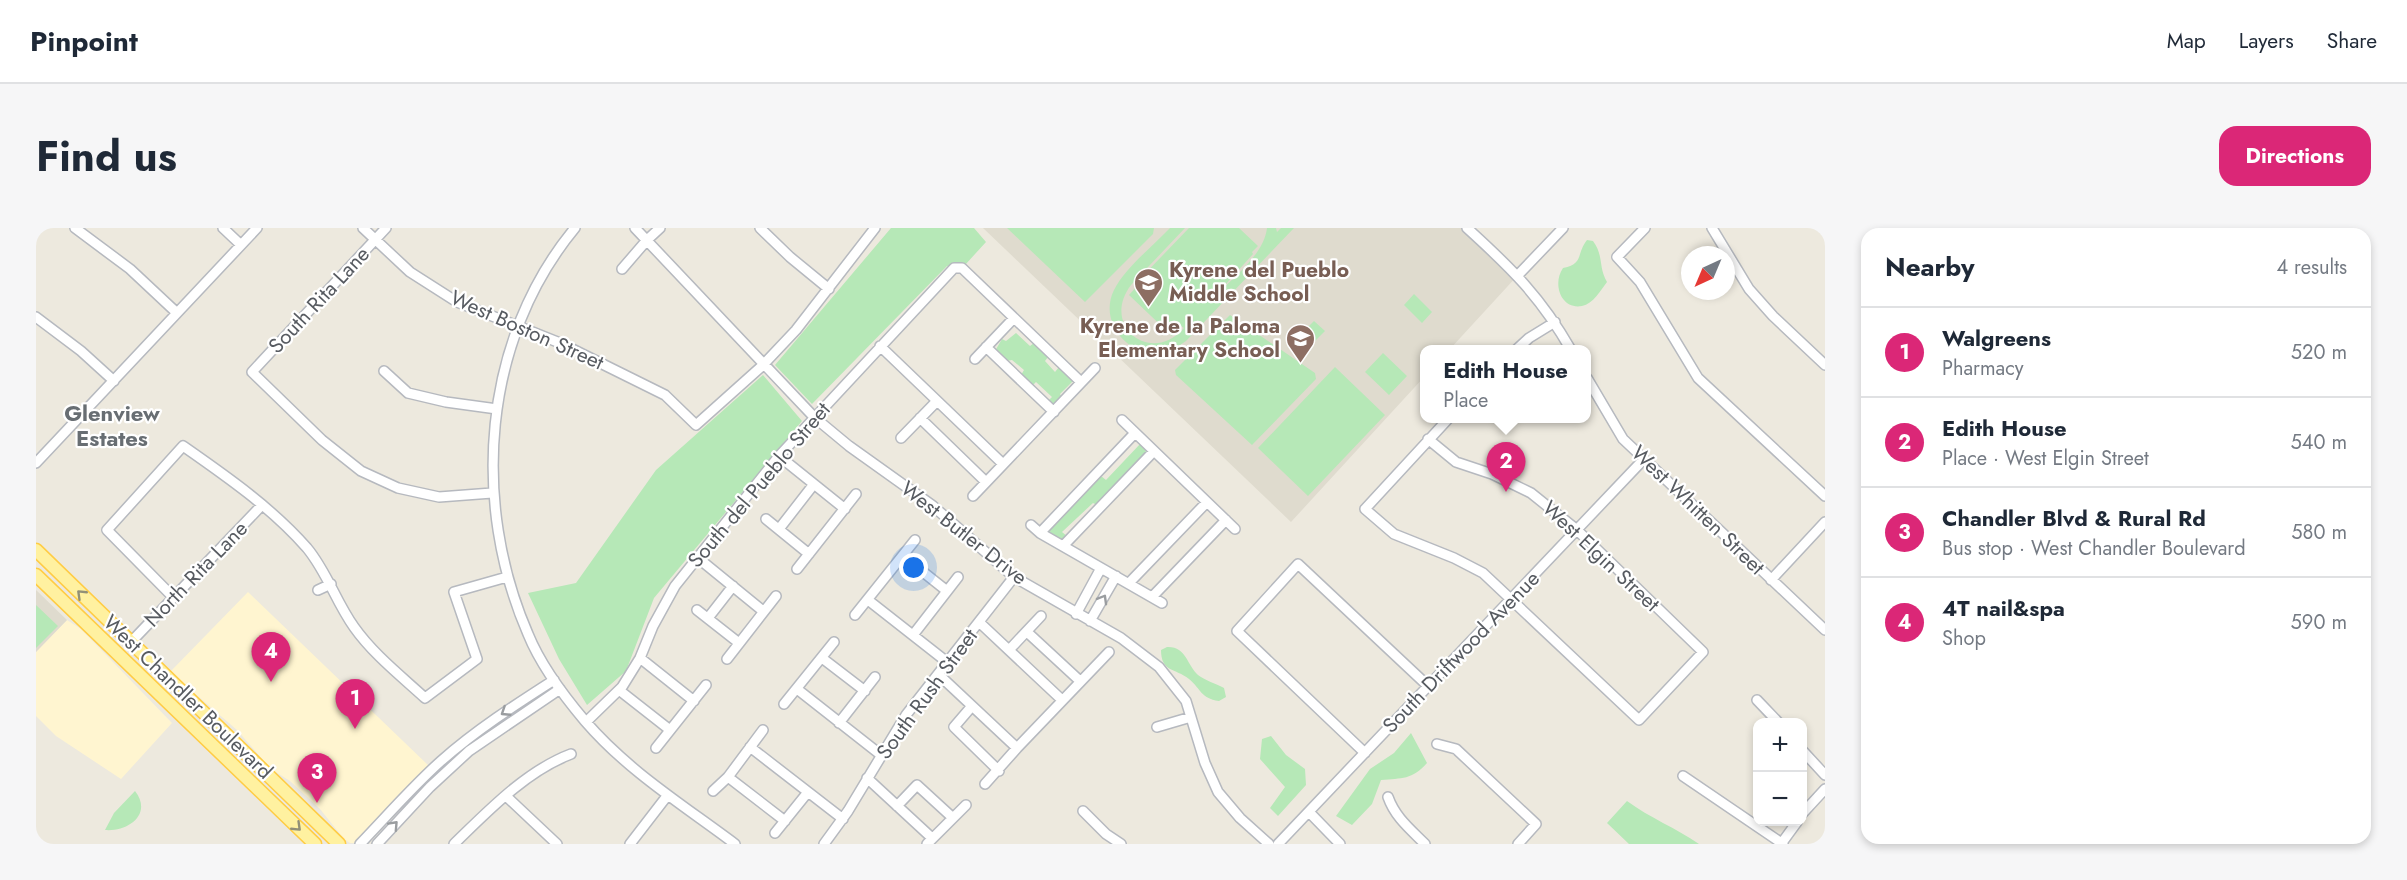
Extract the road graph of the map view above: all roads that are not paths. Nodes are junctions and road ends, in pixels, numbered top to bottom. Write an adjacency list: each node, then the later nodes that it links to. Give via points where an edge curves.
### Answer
1 (75, 228): 21 (street, via 136,274)
2 (223, 228): 17 (street)
3 (257, 228): 17 (street)
4 (363, 228): 15 (street, West Boston Street)
5 (386, 228): 15 (street, South Rita Lane)
6 (576, 228): 25 (street, via 537,284)
7 (635, 228): 16 (street, West Butler Drive)
8 (660, 228): 16 (street)
9 (760, 228): 20 (street)
10 (876, 228): 20 (street)
11 (1467, 228): 19 (street)
12 (1563, 228): 19 (street)
13 (1645, 228): 58 (street, via 1617,257 1640,282 1698,378)
14 (1712, 228): 32 (street, via 1749,289)
15 (375, 240): 25 (street, West Boston Street, via 410,273 457,302); 55 (street, South Rita Lane, via 252,372 322,441 361,471 398,488 439,497)
16 (647, 240): 18 (street); 31 (street, West Butler Drive)
17 (241, 245): 21 (street)
18 (622, 269)
19 (1518, 275): 24 (street)
20 (829, 289): 31 (street)
21 (177, 313): 35 (street)
22 (36, 317): 35 (street)
23 (1014, 318): 28 (street, South del Pueblo Street, via 958,267); 29 (street); 36 (street)
24 (1555, 322): 26 (street); 27 (street)
25 (519, 325): 31 (street, West Boston Street, via 665,395 696,425); 39 (street)
26 (1521, 345)
27 (1568, 345)
28 (880, 346): 38 (street); 41 (street, South del Pueblo Street)
29 (986, 347): 30 (street); 40 (street)
30 (975, 359)
31 (763, 365): 41 (street, West Butler Drive)
32 (1825, 365)
33 (1095, 368): 36 (street)
34 (384, 371): 39 (street, via 408,393)
35 (114, 381): 50 (street)
36 (1081, 382): 40 (street)
37 (1591, 385): 51 (street, West Whitten Street, via 1623,439)
38 (937, 401): 42 (street); 52 (street)
39 (497, 409): 55 (street)
40 (1053, 412): 52 (street)
41 (814, 417): 49 (street, South del Pueblo Street); 81 (street, West Butler Drive, via 933,506)
42 (920, 418): 46 (street); 53 (street)
43 (1122, 420): 45 (street)
44 (1444, 423): 47 (street)
45 (1135, 433): 48 (street); 69 (street)
46 (901, 438)
47 (1428, 439): 68 (street, West Elgin Street, via 1456,462 1531,492); 91 (street, via 1365,509 1394,534 1483,573)
48 (1154, 451): 59 (street); 71 (street)
49 (778, 456): 54 (street); 75 (street, South del Pueblo Street)
50 (37, 459)
51 (1644, 459): 68 (street, South Driftwood Avenue); 82 (street, West Whitten Street)
52 (1003, 464): 53 (street)
53 (986, 482): 57 (street)
54 (814, 484): 61 (street); 66 (street)
55 (492, 493): 79 (street)
56 (856, 494): 61 (street)
57 (973, 496)
58 (1825, 496)
59 (1207, 502): 63 (street); 83 (street)
60 (262, 505): 84 (street, via 306,547); 89 (street, North Rita Lane); 89 (street, via 183,446 107,530)
61 (845, 509): 73 (street)
62 (766, 519): 66 (street)
63 (1226, 520): 67 (street); 90 (street)
64 (1825, 522): 82 (street)
65 (1031, 525): 69 (street)
66 (779, 529): 73 (street)
67 (1235, 529)
68 (1577, 530): 91 (street, South Driftwood Avenue); 91 (street, West Elgin Street, via 1703,652 1639,720)
69 (1040, 533): 71 (street)
70 (915, 540): 74 (street)
71 (1063, 546): 77 (street)
72 (36, 550): 105 (main road, West Chandler Boulevard, one-way to 72)
73 (809, 554): 76 (street)
74 (903, 556): 87 (street); 92 (street)
75 (698, 558): 85 (street); 110 (street, South del Pueblo Street, via 666,600)
76 (797, 569)
77 (1108, 572): 83 (street); 96 (street); 100 (street, one-way to 77)
78 (36, 575): 132 (main road, West Chandler Boulevard)
79 (507, 577): 84 (street, via 454,591 477,659 425,699 365,641); 116 (street, via 528,635)
80 (958, 577): 87 (street)
81 (1014, 577): 96 (street, West Butler Drive); 101 (street, South Rush Street)
82 (1772, 580): 102 (street, West Whitten Street)
83 (1129, 583): 90 (street)
84 (331, 584): 86 (street)
85 (733, 586): 95 (street); 99 (street)
86 (318, 590)
87 (947, 591): 104 (street)
88 (776, 596): 95 (street)
89 (173, 597): 105 (street, North Rita Lane)
90 (1152, 597): 93 (street)
91 (1512, 598): 119 (street, South Driftwood Avenue)
92 (868, 600): 97 (street); 104 (street)
93 (1162, 603)
94 (697, 610): 99 (street)
95 (764, 611): 107 (street)
96 (1076, 614): 100 (street, West Butler Drive)
97 (855, 615)
98 (1041, 616): 103 (street)
99 (708, 618): 107 (street)
100 (1090, 621): 130 (street, West Butler Drive, via 1121,638 1159,667 1186,701)
101 (979, 622): 108 (street); 113 (street, South Rush Street)
102 (1825, 630)
103 (1027, 632): 108 (street); 117 (street)
104 (913, 635): 113 (street)
105 (130, 642): 129 (main road, West Chandler Boulevard)
106 (834, 642): 111 (street)
107 (739, 643): 112 (street)
108 (1009, 650): 125 (street)
109 (1109, 652): 117 (street)
110 (640, 658): 122 (street, South del Pueblo Street); 124 (street)
111 (822, 658): 121 (street); 123 (street)
112 (727, 659)
113 (947, 662): 114 (street, South Rush Street)
114 (938, 674): 128 (street); 144 (street, South Rush Street)
115 (875, 678): 123 (street)
116 (554, 680): 120 (street); 151 (street, one-way to 151, via 491,721)
117 (1080, 681): 125 (street)
118 (706, 686): 124 (street)
119 (1428, 686): 142 (street, South Driftwood Avenue); 142 (street, via 1298,564 1237,632)
120 (560, 689): 133 (street); 153 (street, via 488,737)
121 (797, 689): 127 (street); 134 (street)
122 (619, 690): 133 (street, South del Pueblo Street); 136 (street)
123 (865, 691): 134 (street)
124 (694, 700): 136 (street)
125 (1062, 700): 141 (street)
126 (1757, 700): 131 (street)
127 (784, 704)
128 (972, 706): 141 (street); 146 (street, via 954,725 955,730)
129 (199, 708): 132 (main road); 172 (main road, West Chandler Boulevard)
130 (1191, 717): 135 (street); 181 (street, West Butler Drive, via 1218,792)
131 (1773, 718)
132 (186, 720): 171 (main road, West Chandler Boulevard, one-way to 171)
133 (586, 722): 158 (street, via 622,761)
134 (840, 723): 144 (street)
135 (1157, 728)
136 (670, 730): 140 (street)
137 (763, 730): 139 (street)
138 (1437, 744): 185 (street, via 1456,749 1536,824)
139 (750, 747): 149 (street); 156 (street)
140 (656, 748)
141 (1017, 748): 146 (street)
142 (1365, 753): 164 (street, South Driftwood Avenue)
143 (571, 754): 157 (street)
144 (881, 755): 150 (street, South Rush Street)
145 (1807, 755): 147 (street)
146 (999, 771): 152 (street)
147 (1825, 775)
148 (1683, 776): 186 (street)
149 (728, 777): 155 (street); 167 (street)
150 (867, 778): 160 (street); 166 (street, South Rush Street)
151 (422, 779): 153 (street); 173 (street)
152 (985, 784)
153 (430, 787): 174 (street, one-way to 153)
154 (1825, 789): 162 (street)
155 (713, 791)
156 (808, 792): 166 (street); 167 (street)
157 (506, 796): 175 (street); 176 (street)
158 (667, 796): 177 (street); 178 (street)
159 (1388, 797): 184 (street, via 1401,821)
160 (897, 806): 165 (street, via 917,785); 170 (street)
161 (966, 806): 165 (street)
162 (1807, 809)
163 (1083, 811): 180 (street)
164 (1309, 812): 182 (street, South Driftwood Avenue); 183 (street)
165 (953, 818): 170 (street)
166 (843, 819): 179 (street, South Rush Street)
167 (785, 821): 169 (street)
168 (1794, 826): 186 (street)
169 (775, 833)
170 (930, 841)
171 (315, 844)
172 (339, 844)
173 (360, 844)
174 (377, 844)
175 (454, 844)
176 (557, 844)
177 (630, 844)
178 (735, 844)
179 (824, 844)
180 (1120, 844)
181 (1269, 844)
182 (1278, 844)
183 (1341, 844)
184 (1425, 844)
185 (1518, 844)
186 (1782, 844)

